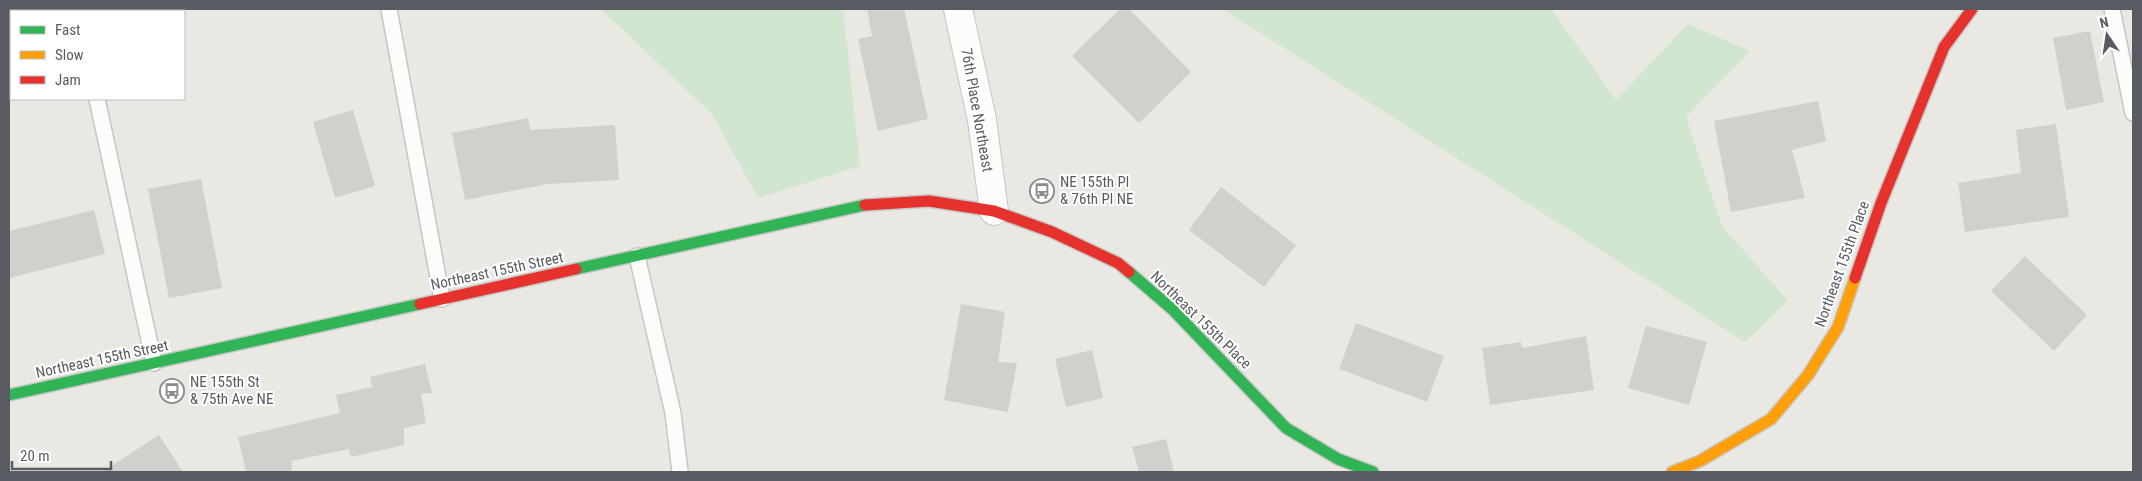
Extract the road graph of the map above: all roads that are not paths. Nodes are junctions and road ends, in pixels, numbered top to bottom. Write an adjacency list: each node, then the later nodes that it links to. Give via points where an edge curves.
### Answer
1 (389, 9): 9 (lane)
2 (958, 9): 7 (street, 76th Place Northeast, via 982,120)
3 (1972, 9): 14 (street, Northeast 155th Place, via 1944,47 1881,203 1838,327 1808,375 1771,419 1700,461)
4 (2112, 9): 6 (lane)
5 (97, 100): 10 (lane)
6 (2133, 113)
7 (994, 211): 8 (street, Northeast 155th Street, via 929,201 874,203); 13 (street, Northeast 155th Place, via 1052,232 1118,263 1172,309 1286,428 1338,460)
8 (637, 256): 9 (street, Northeast 155th Street); 12 (lane, via 673,413)
9 (442, 299): 10 (street, Northeast 155th Street)
10 (154, 363): 11 (street, Northeast 155th Street)
11 (9, 395)
12 (680, 472)
13 (1373, 472)
14 (1672, 472)

